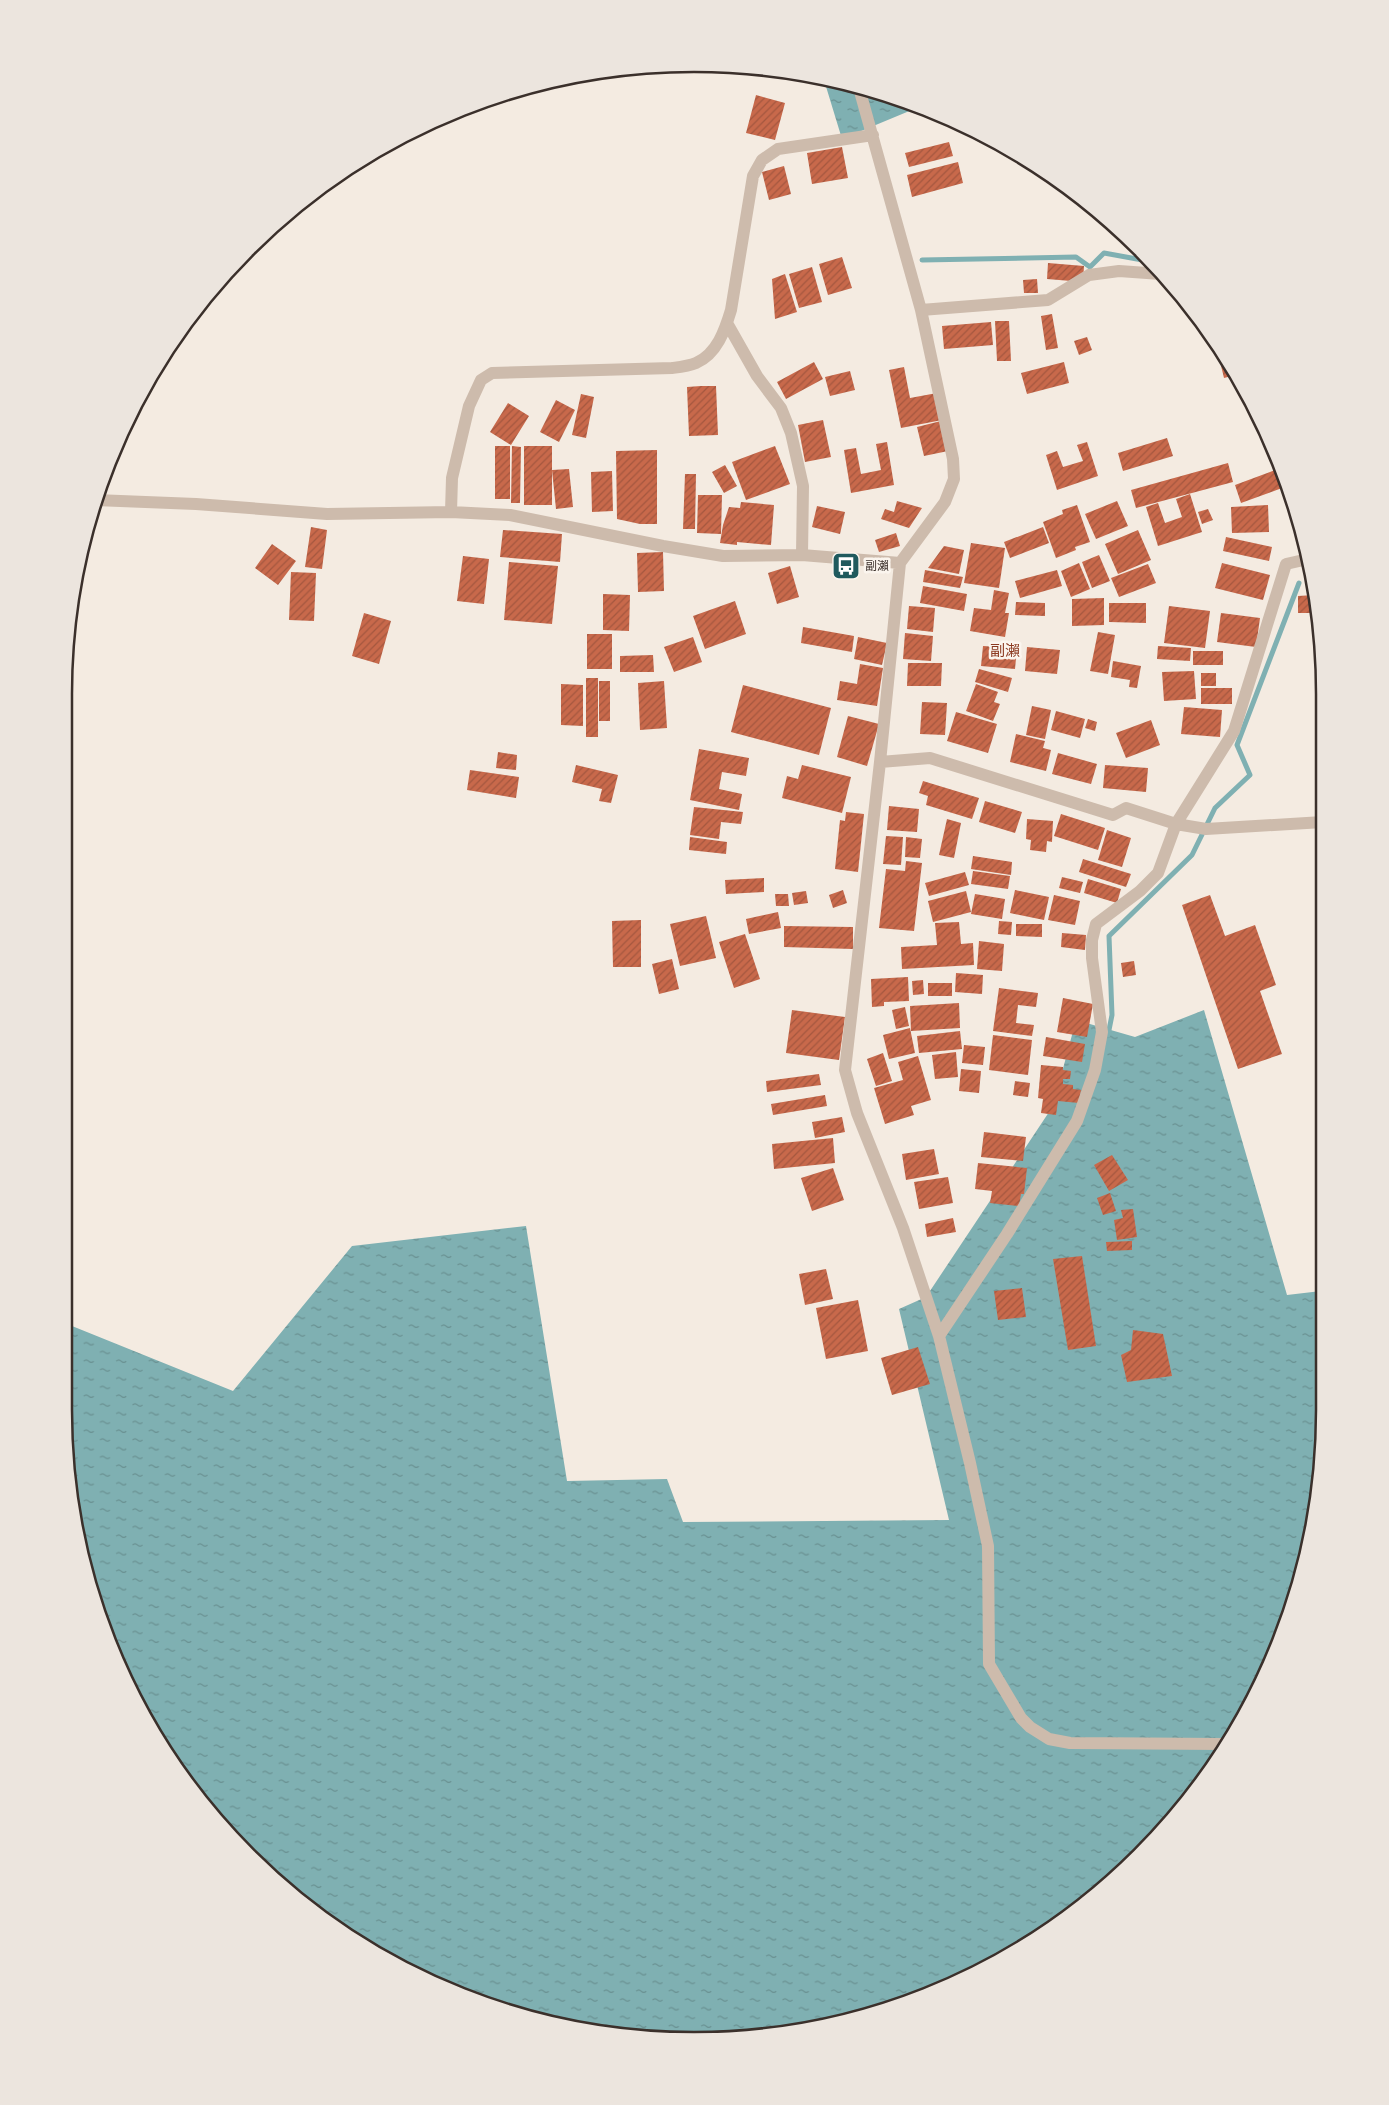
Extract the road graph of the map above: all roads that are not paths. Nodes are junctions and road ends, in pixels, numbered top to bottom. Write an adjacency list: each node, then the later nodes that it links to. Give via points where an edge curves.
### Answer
1 (861, 96): 2 (street)
2 (873, 136): 4 (street); 5 (street, via 778,149 762,160 753,176)
3 (1152, 273): 4 (street, via 1119,271 1090,275 1048,300)
4 (921, 310): 10 (street, via 953,459 954,479 945,502)
5 (727, 323): 7 (street, via 710,353 697,363 672,368 492,373 481,380 469,406 452,478); 8 (street, via 781,408 791,433 803,486)
6 (104, 500): 7 (street, via 327,514)
7 (451, 512): 8 (street, via 510,515 723,556)
8 (802, 555): 10 (street)
9 (1302, 560): 13 (street, via 1286,564 1234,731)
10 (900, 563): 11 (street)
11 (880, 762): 13 (street, via 930,758 1114,815 1126,808); 14 (street, via 845,1070 856,1113 903,1228)
12 (1316, 822): 13 (street, via 1206,829)
13 (1176, 824): 14 (street, via 1158,873 1096,924 1092,958 1102,1032 1095,1070 1077,1121)
14 (939, 1336): 15 (street, via 988,1546 989,1664 1021,1718 1049,1739 1059,1741)
15 (1219, 1744)

